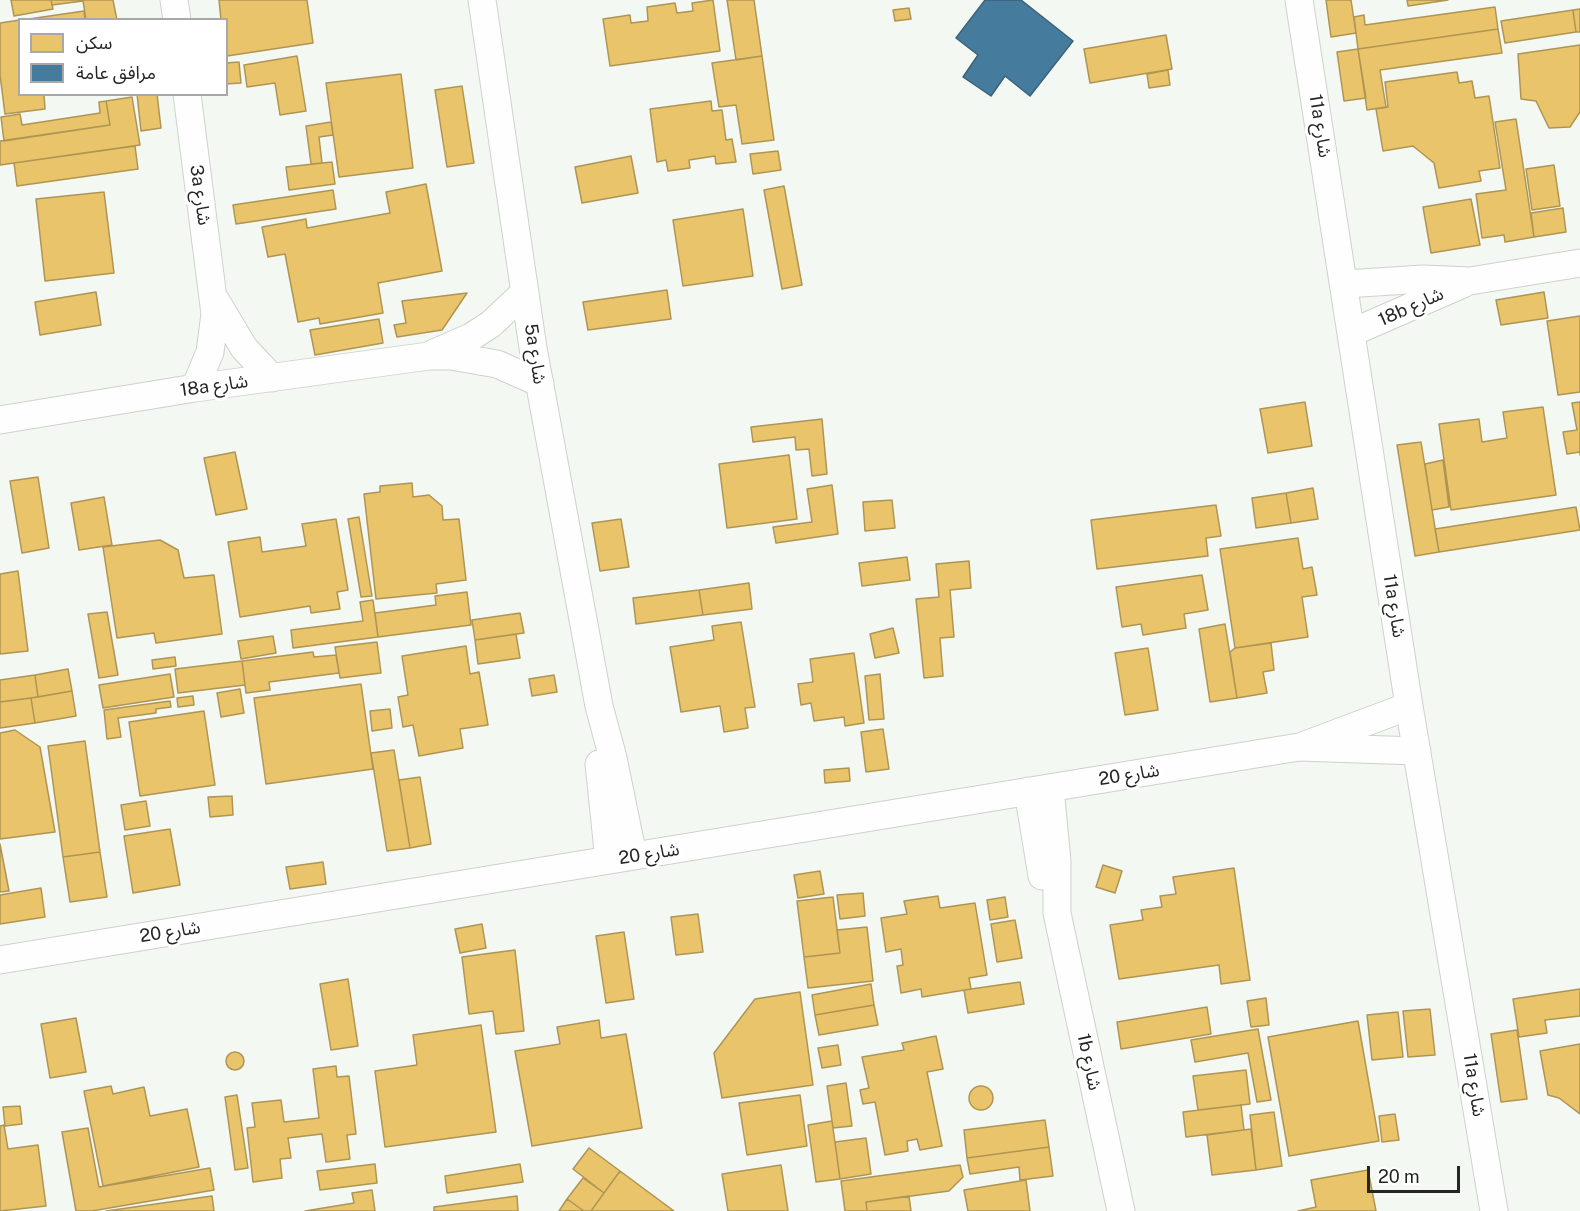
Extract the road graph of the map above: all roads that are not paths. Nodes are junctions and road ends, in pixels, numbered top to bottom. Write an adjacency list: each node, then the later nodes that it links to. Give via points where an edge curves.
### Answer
1 (174, 0): 4 (street)
2 (482, 0): 9 (street, 5a شارع)
3 (1299, 0): 8 (street, 11a شارع)
4 (177, 18)
5 (187, 96): 10 (street, 3a شارع)
6 (1580, 263): 7 (street, 18b شارع)
7 (1470, 281): 8 (street, 18b شارع, via 1423,279); 11 (street, 18b شارع)
8 (1345, 284): 11 (street, 11a شارع)
9 (525, 292): 12 (street, 18a شارع, via 491,324); 14 (street, 5a شارع)
10 (213, 295): 13 (street, 3a شارع, via 244,348); 15 (street, 3a شارع, via 210,352)
11 (1353, 332): 17 (street, 11a شارع)
12 (429, 356): 13 (street, 18a شارع); 14 (street, 18a شارع, via 497,364)
13 (272, 378): 15 (street, 18a شارع)
14 (540, 383): 21 (street, 5a شارع, via 599,706 599,761)
15 (195, 388): 16 (street, 18a شارع)
16 (0, 420)
17 (1409, 706): 18 (street, شارع 20); 19 (street, 11a شارع)
18 (1299, 747): 19 (street, شارع 20); 20 (street, شارع 20)
19 (1417, 751): 24 (street, 11a شارع)
20 (1039, 790): 21 (street, شارع 20); 23 (street, 1b شارع, via 1041,871 1057,913)
21 (621, 858): 22 (street, شارع 20)
22 (0, 960)
23 (1121, 1211)
24 (1494, 1211)

